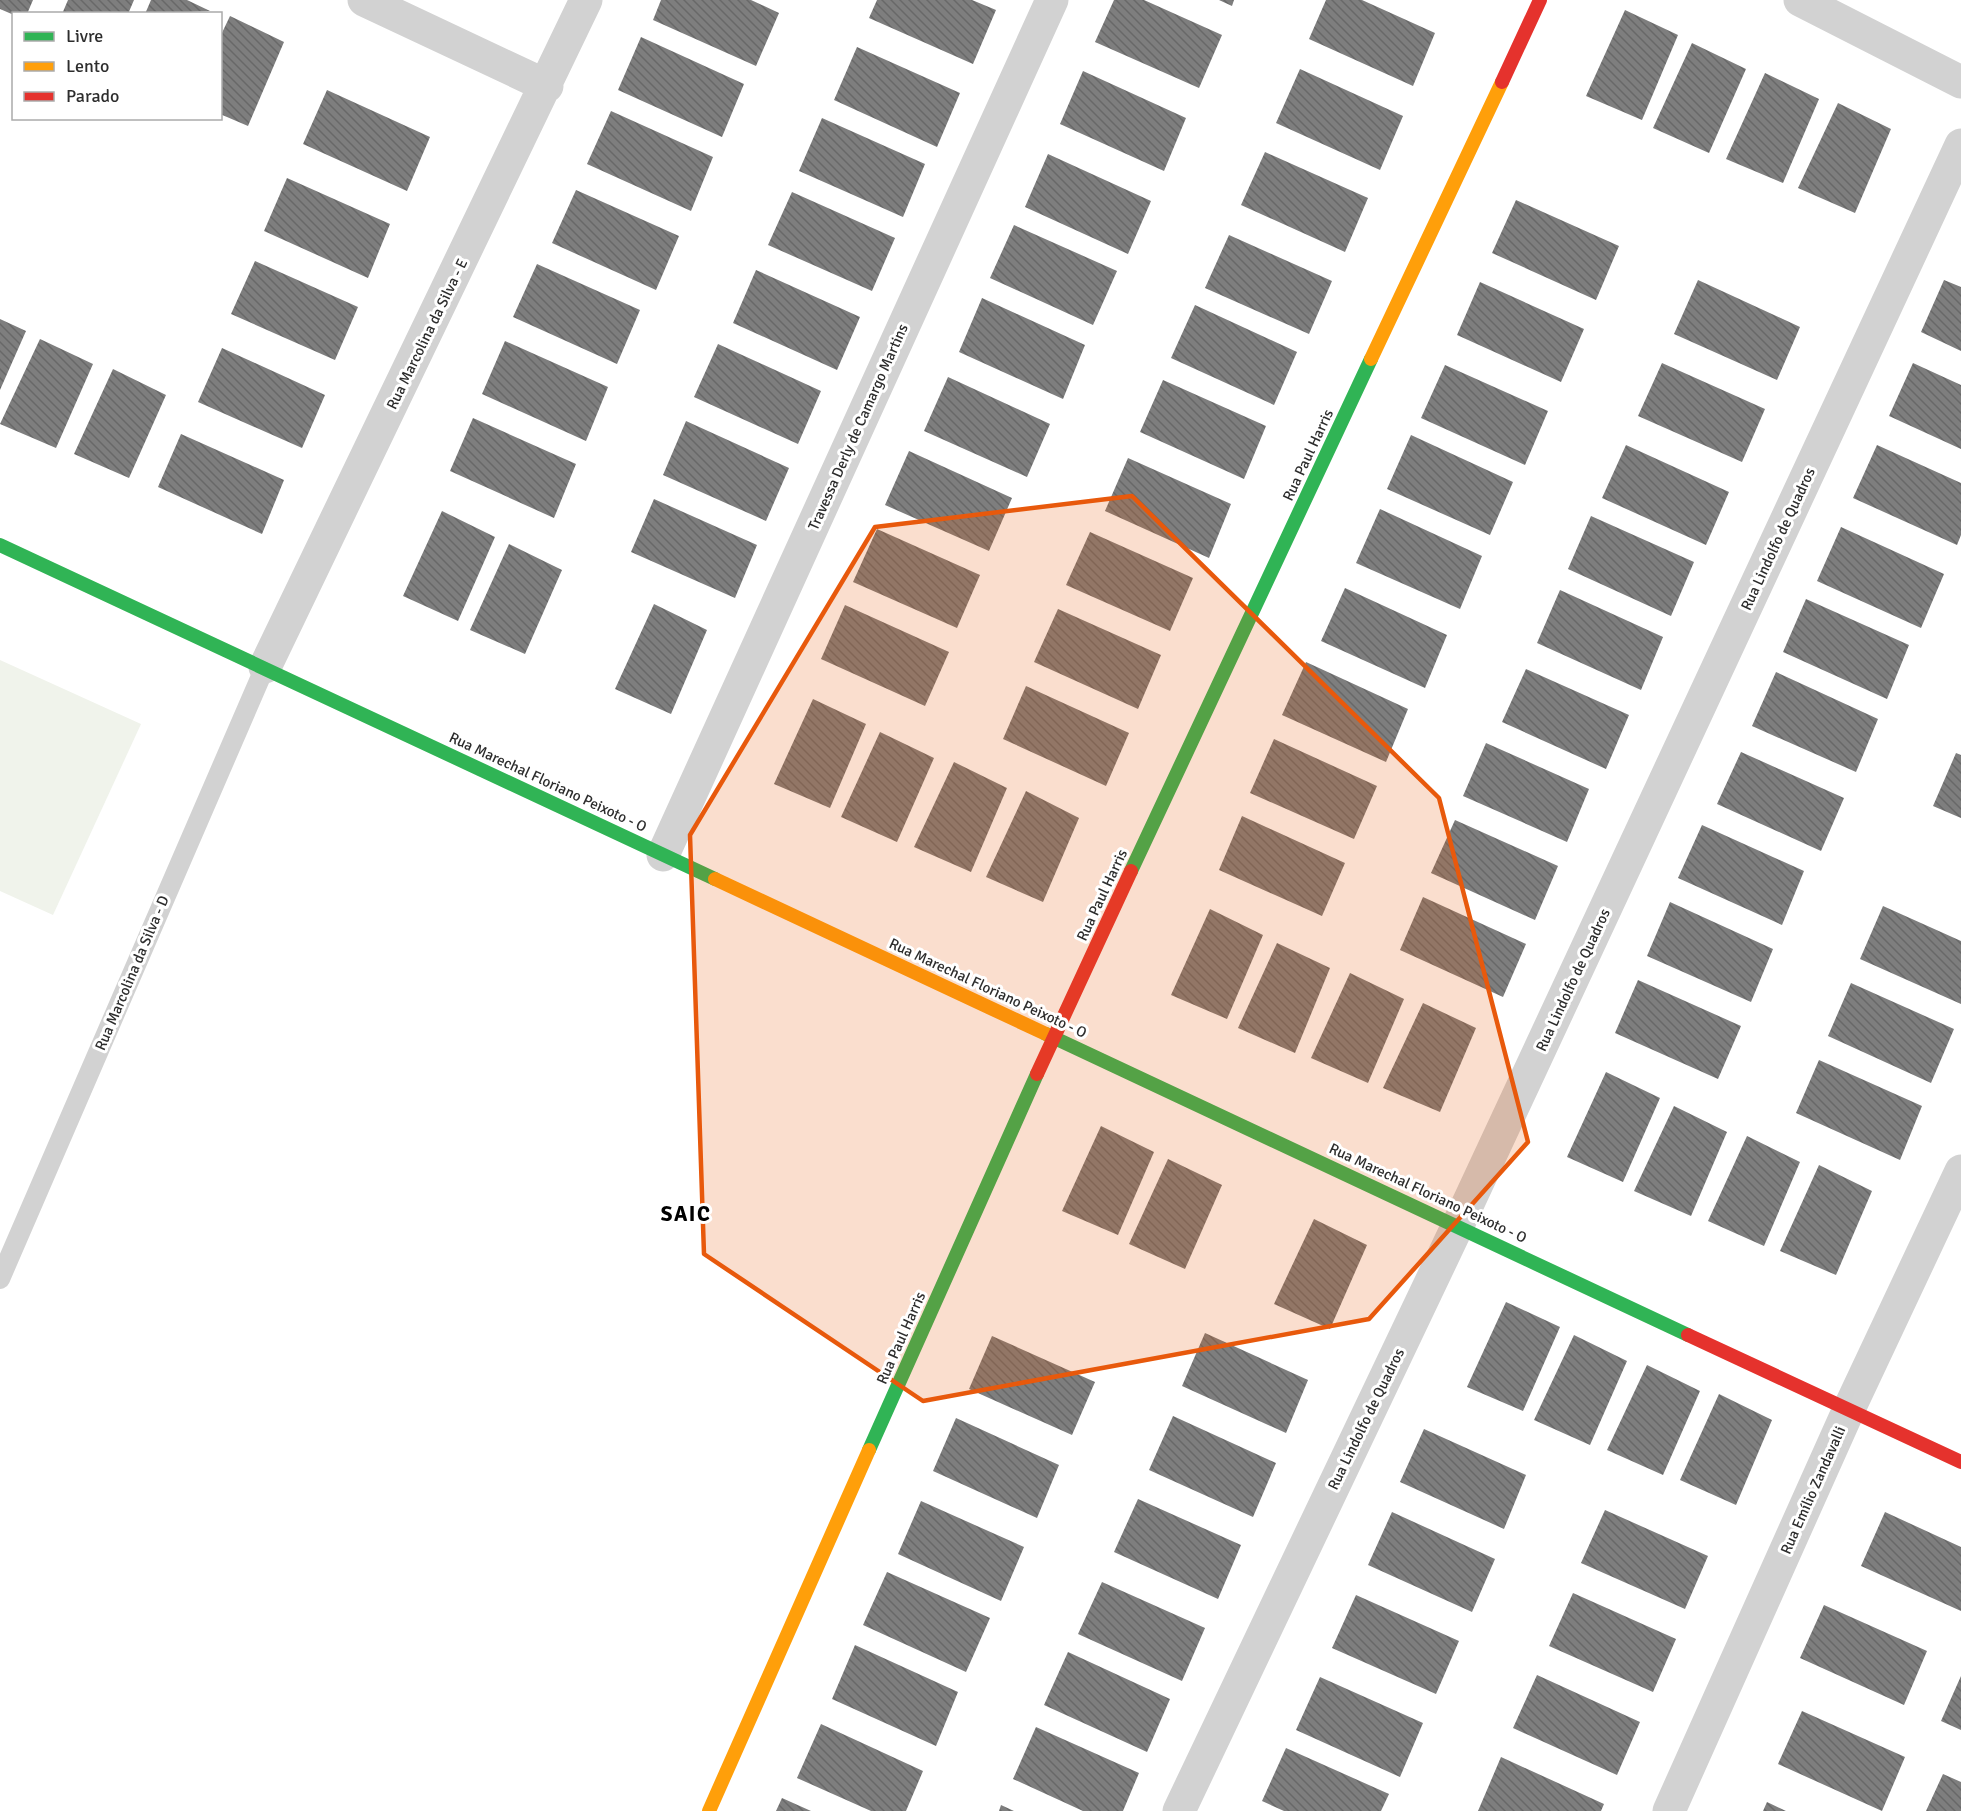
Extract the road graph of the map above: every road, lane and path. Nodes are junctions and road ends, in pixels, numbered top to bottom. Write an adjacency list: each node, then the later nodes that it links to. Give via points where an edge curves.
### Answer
1 (364, 0): 7 (street)
2 (586, 0): 7 (street, Rua Marcolina da Silva - E)
3 (1052, 0): 11 (street, Travessa Derly de Camargo Martins)
4 (1540, 0): 12 (street, Rua Paul Harris)
5 (1800, 0): 6 (street)
6 (1961, 82)
7 (547, 86): 10 (street, Rua Marcolina da Silva - E)
8 (1961, 146): 14 (street, Rua Lindolfo de Quadros)
9 (0, 545): 10 (street, Rua Marechal Floriano Peixoto - O)
10 (265, 667): 11 (street, Rua Marechal Floriano Peixoto - O); 15 (lane, Rua Marcolina da Silva - D)
11 (663, 855): 12 (street, Rua Marechal Floriano Peixoto - O)
12 (1053, 1037): 14 (street, Rua Marechal Floriano Peixoto - O); 18 (street, Rua Paul Harris)
13 (1961, 1171): 16 (street, Rua Emílio Zandavalli)
14 (1458, 1226): 16 (street, Rua Marechal Floriano Peixoto - O); 19 (street, Rua Lindolfo de Quadros)
15 (0, 1280)
16 (1849, 1410): 17 (street, Rua Marechal Floriano Peixoto - O); 20 (street, Rua Emílio Zandavalli)
17 (1961, 1462)
18 (709, 1811)
19 (1179, 1811)
20 (1669, 1811)

